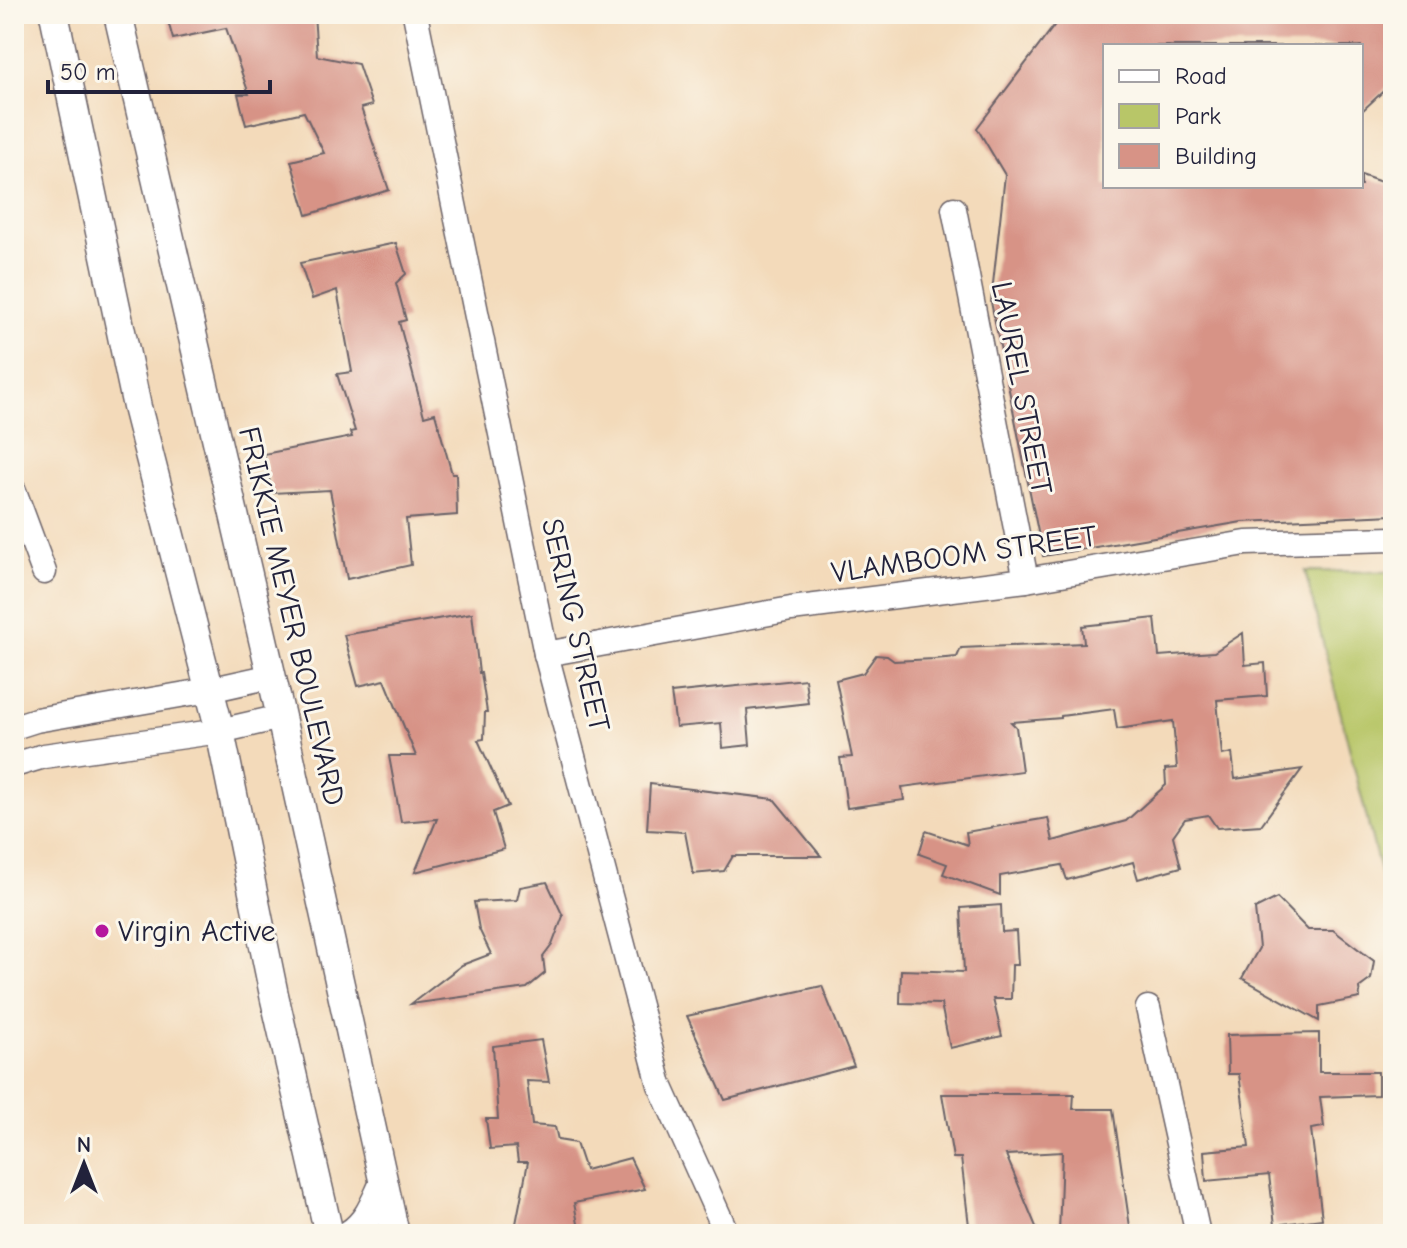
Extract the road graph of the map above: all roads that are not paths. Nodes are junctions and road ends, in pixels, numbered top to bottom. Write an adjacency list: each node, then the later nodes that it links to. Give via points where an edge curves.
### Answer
1 (54, 14): 11 (street, via 137,407)
2 (118, 14): 10 (street, FRIKKIE MEYER BOULEVARD)
3 (415, 14): 9 (street, SERING STREET)
4 (954, 209): 8 (street, LAUREL STREET)
5 (14, 491): 7 (street)
6 (1393, 539): 8 (street, VLAMBOOM STREET, via 1246,543)
7 (44, 572)
8 (1026, 580): 9 (street, VLAMBOOM STREET, via 791,609)
9 (546, 654): 21 (street, SERING STREET, via 660,1085)
10 (272, 676): 11 (street); 12 (street, FRIKKIE MEYER BOULEVARD)
11 (209, 690): 13 (street); 14 (street)
12 (281, 717): 14 (street); 17 (street, FRIKKIE MEYER BOULEVARD)
13 (14, 727)
14 (220, 731): 15 (street); 18 (street)
15 (14, 765)
16 (1148, 1008): 22 (street)
17 (383, 1185): 19 (street, via 363,1224); 20 (street, FRIKKIE MEYER BOULEVARD)
18 (329, 1234)
19 (350, 1234)
20 (395, 1234)
21 (727, 1234)
22 (1198, 1234)

